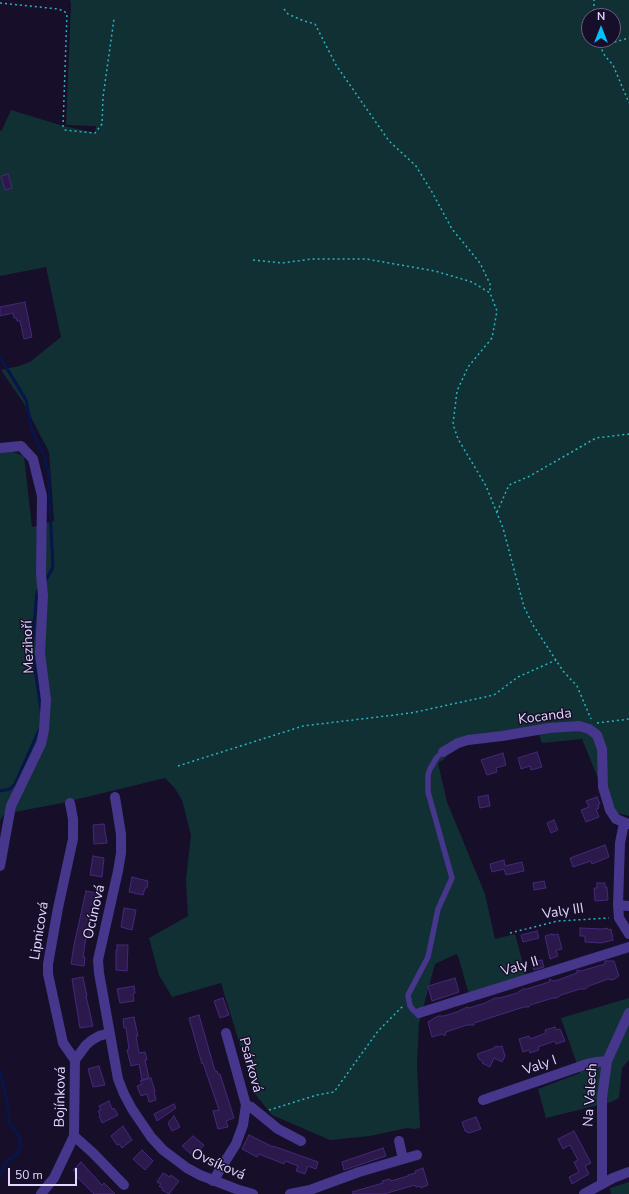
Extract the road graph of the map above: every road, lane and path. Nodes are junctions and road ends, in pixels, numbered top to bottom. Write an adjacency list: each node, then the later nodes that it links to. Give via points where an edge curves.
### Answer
1 (0, 3): 3 (path, via 58,9 67,14 63,126 65,130 95,133 102,124 103,97)
2 (284, 9): 7 (path, via 288,14 315,24 336,65 389,141 416,166 452,229 480,263 490,284)
3 (114, 19)
4 (601, 48): 5 (path, via 613,65)
5 (629, 103)
6 (253, 260): 7 (path, via 282,263 312,259 366,259 435,271 472,282)
7 (490, 293): 10 (path, via 497,311 492,338 468,367 457,391 453,424 458,439 486,486)
8 (629, 434): 10 (path, via 596,438 530,476 509,485)
9 (0, 448): 19 (street, Mezihoří, via 21,446 33,459 42,496 43,596 40,653 46,700 44,730 38,751 11,806)
10 (496, 512): 11 (path, via 503,528 524,607)
11 (556, 660): 12 (path, via 577,686 593,724); 14 (path, via 518,677 494,695 411,713 302,726)
12 (629, 719)
13 (443, 752): 17 (street, Kocanda, via 458,742 468,740 549,728 579,726 589,729 597,735 602,749 603,787 610,810 616,819); 26 (lane, via 430,769 428,792 452,878 438,909 428,957 408,995)
14 (178, 766)
15 (115, 797): 29 (street, Ocúnová, via 121,834 121,853 98,960)
16 (70, 804): 31 (street, Lipnicová, via 73,839 48,964 63,1043)
17 (626, 823): 18 (street)
18 (625, 842): 20 (street)
19 (0, 866)
20 (618, 905): 21 (street); 22 (street)
21 (629, 906)
22 (619, 918): 23 (path, Valy III, via 558,921); 24 (street)
23 (510, 933)
24 (629, 934)
25 (629, 947): 27 (street, Valy II)
26 (408, 1000): 27 (lane, via 414,1011); 35 (path, via 378,1031 334,1092)
27 (419, 1013)
28 (629, 1013): 32 (street, Na Valech)
29 (109, 1033): 31 (street, Bojínková, via 92,1040); 42 (street, Ovsíková, via 118,1078 141,1123 163,1150 187,1168)
30 (226, 1033): 34 (street, Psárková)
31 (75, 1060): 36 (street, Bojínková)
32 (606, 1061): 33 (street, Valy I, via 587,1064); 43 (street, Na Valech, via 602,1098)
33 (483, 1100)
34 (246, 1106): 35 (street, Psárková); 42 (street, Psárková, via 236,1144)
35 (258, 1113): 37 (street, Psárková, via 278,1129)
36 (74, 1136): 44 (street); 45 (street, Bojínková, via 54,1178)
37 (301, 1141)
38 (399, 1141): 40 (street)
39 (417, 1155): 40 (street)
40 (403, 1159): 47 (street, via 310,1190)
41 (629, 1172): 43 (street)
42 (213, 1181): 46 (street, Ovsíková)
43 (602, 1184): 48 (street)
44 (124, 1185)
45 (41, 1194)
46 (253, 1194)
47 (290, 1194)
48 (584, 1194)

